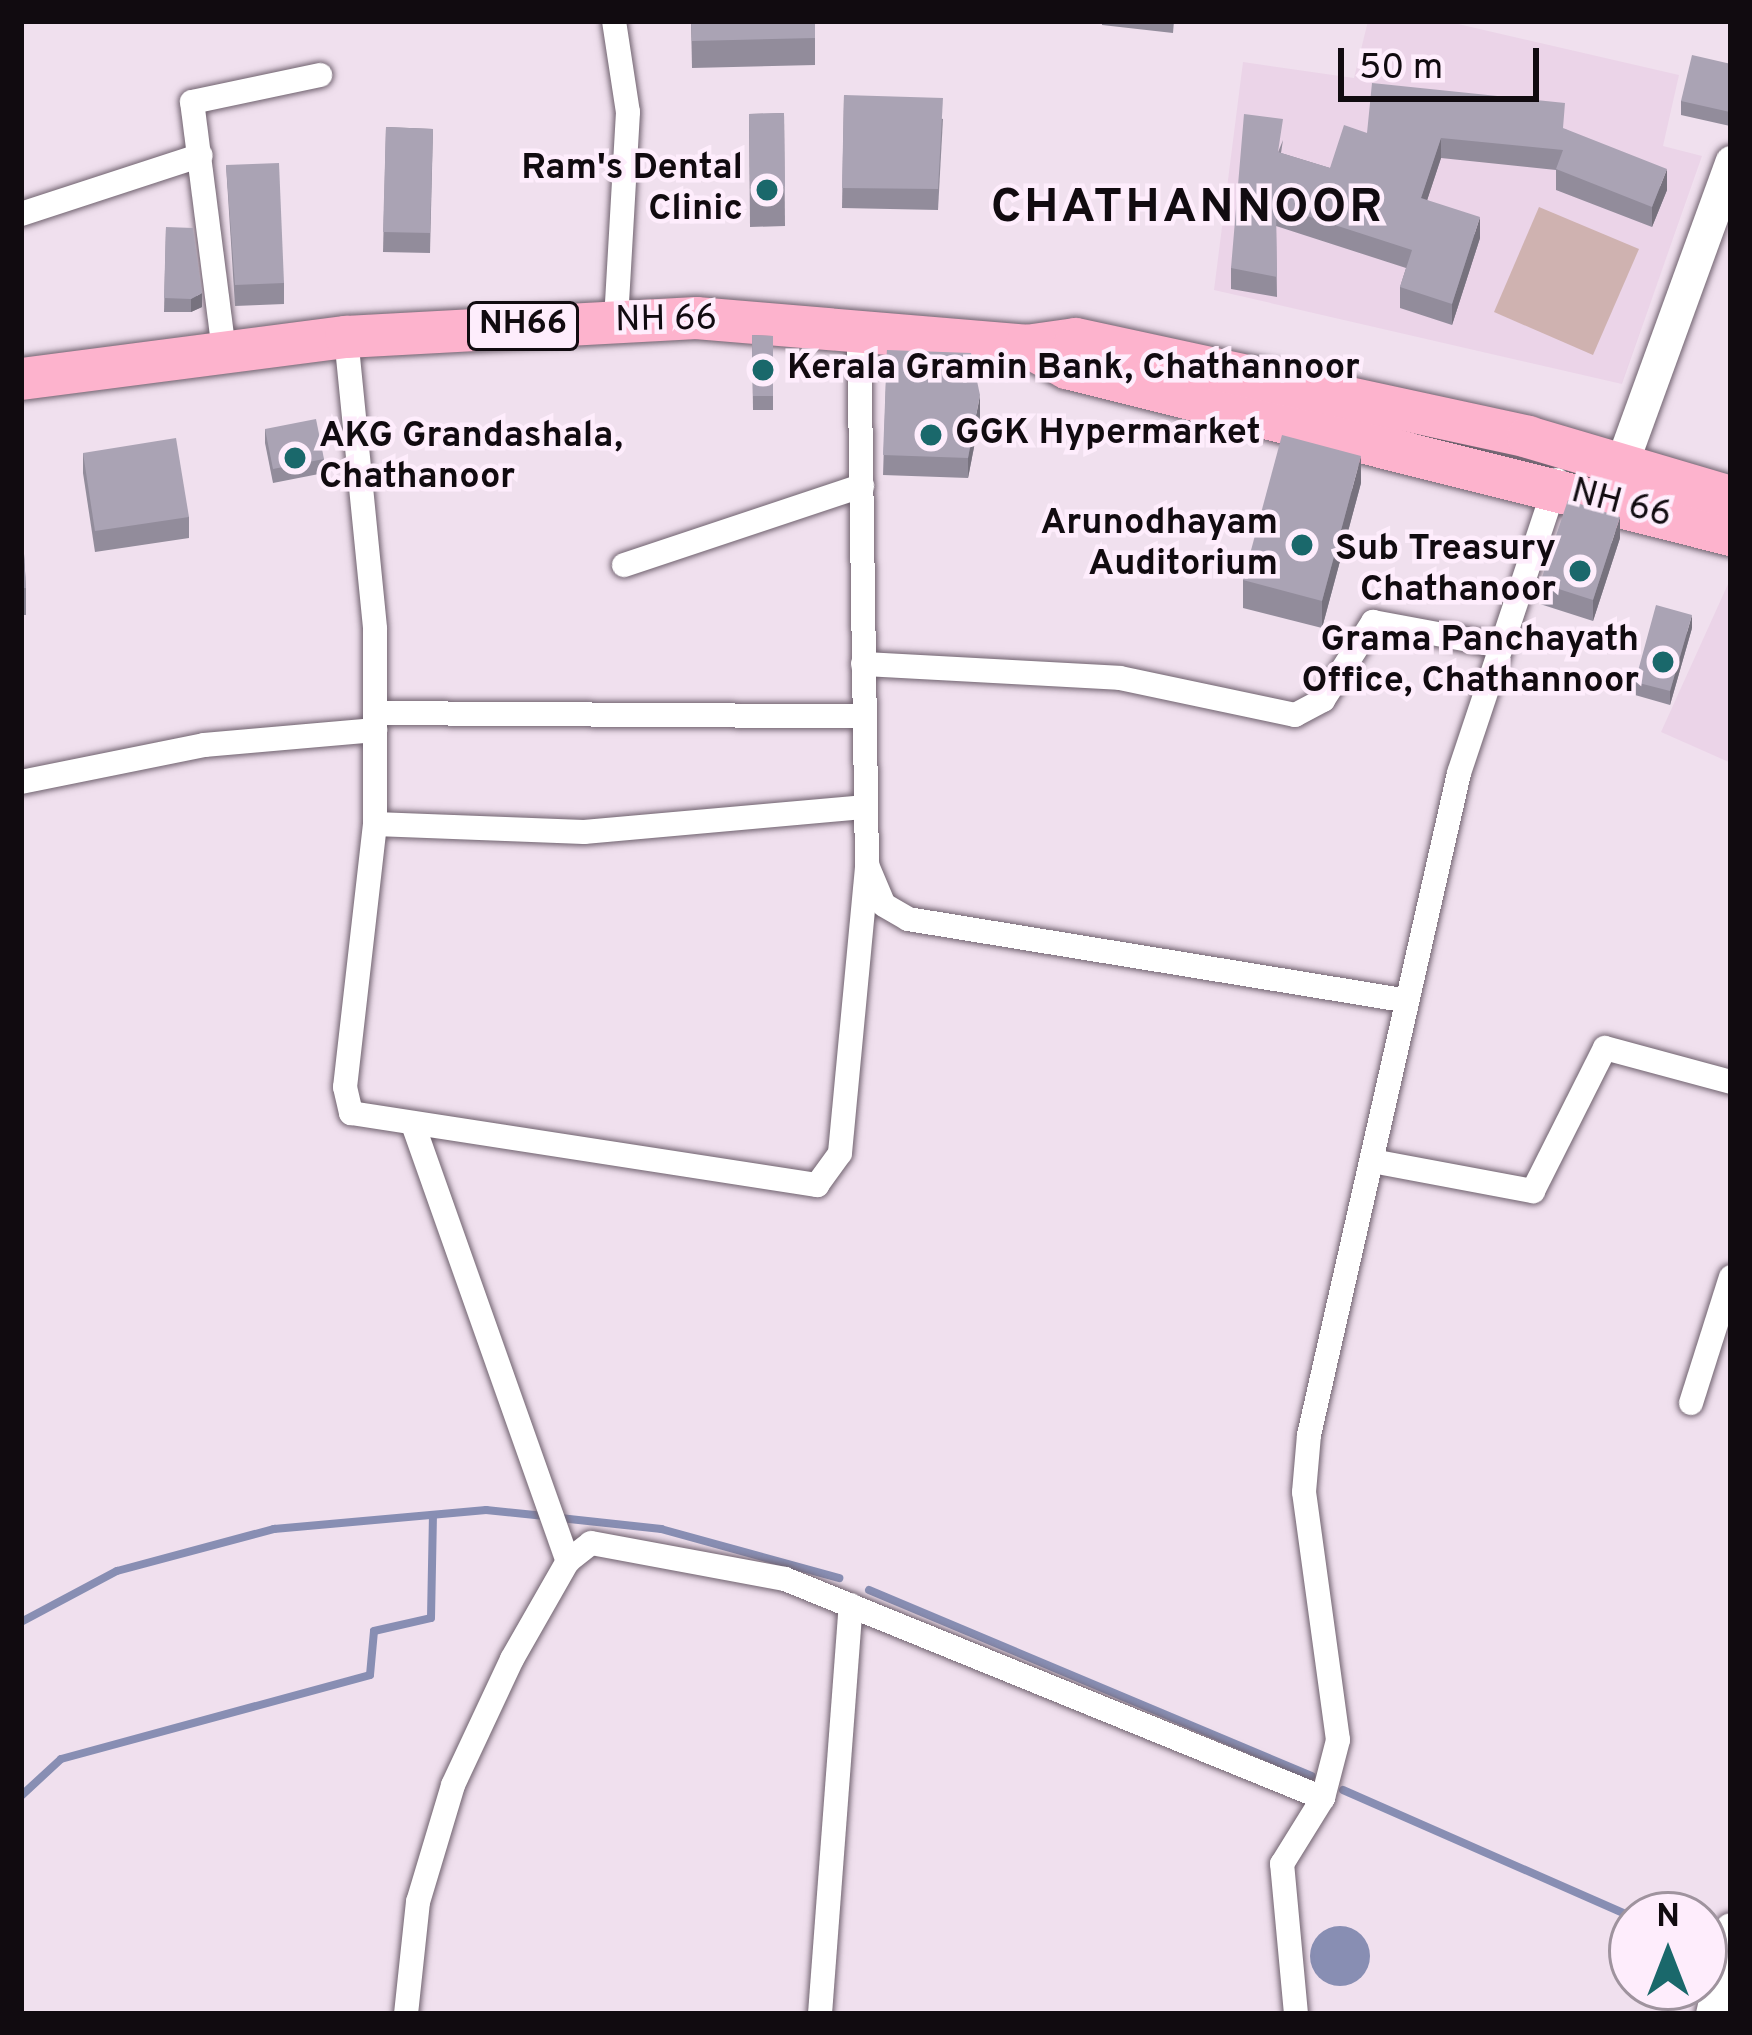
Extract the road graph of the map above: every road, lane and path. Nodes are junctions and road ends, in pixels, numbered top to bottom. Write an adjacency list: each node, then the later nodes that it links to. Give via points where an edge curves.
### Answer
1 (614, 21): 6 (street, via 628,112)
2 (320, 75): 3 (street, via 197,95)
3 (201, 155): 5 (street); 9 (street)
4 (1731, 162): 12 (street)
5 (21, 214)
6 (616, 322): 7 (highway, NH 66 / NH66); 8 (highway, NH 66 / NH66)
7 (859, 326): 11 (highway, NH 66 / NH66, via 1026,346 1067,368); 13 (street)
8 (346, 337): 9 (highway, NH 66 / NH66); 20 (street)
9 (224, 351): 10 (highway, NH 66 / NH66)
10 (21, 379)
11 (1561, 468): 12 (highway, NH 66 / NH66); 17 (street)
12 (1614, 483): 14 (highway, NH 66 / NH66); 15 (highway, NH 66 / NH66)
13 (862, 486): 16 (street); 18 (street)
14 (1731, 497)
15 (1731, 536)
16 (624, 565)
17 (1501, 646): 18 (street, via 1373,622 1322,700 1295,715 1120,678); 25 (street)
18 (863, 664): 19 (street)
19 (864, 716): 20 (street); 22 (street)
20 (375, 721): 21 (street); 23 (street)
21 (21, 782)
22 (866, 807): 23 (street, via 584,832); 24 (street)
23 (375, 824): 27 (street, via 345,1102 365,1120)
24 (867, 865): 25 (street, via 880,899 908,919); 27 (street, via 832,1176 750,1182 589,1145)
25 (1400, 1000): 28 (street)
26 (1731, 1082): 28 (street, via 1605,1048 1533,1191)
27 (414, 1126): 31 (street)
28 (1372, 1161): 33 (street, via 1306,1451 1336,1722)
29 (1731, 1277): 30 (street)
30 (1691, 1403)
31 (568, 1561): 32 (street, via 590,1543 665,1552); 34 (street, via 453,1785 418,1902)
32 (851, 1605): 33 (street); 35 (street)
33 (1323, 1798): 36 (street, via 1282,1864)
34 (406, 2014)
35 (820, 2014)
36 (1295, 2014)

